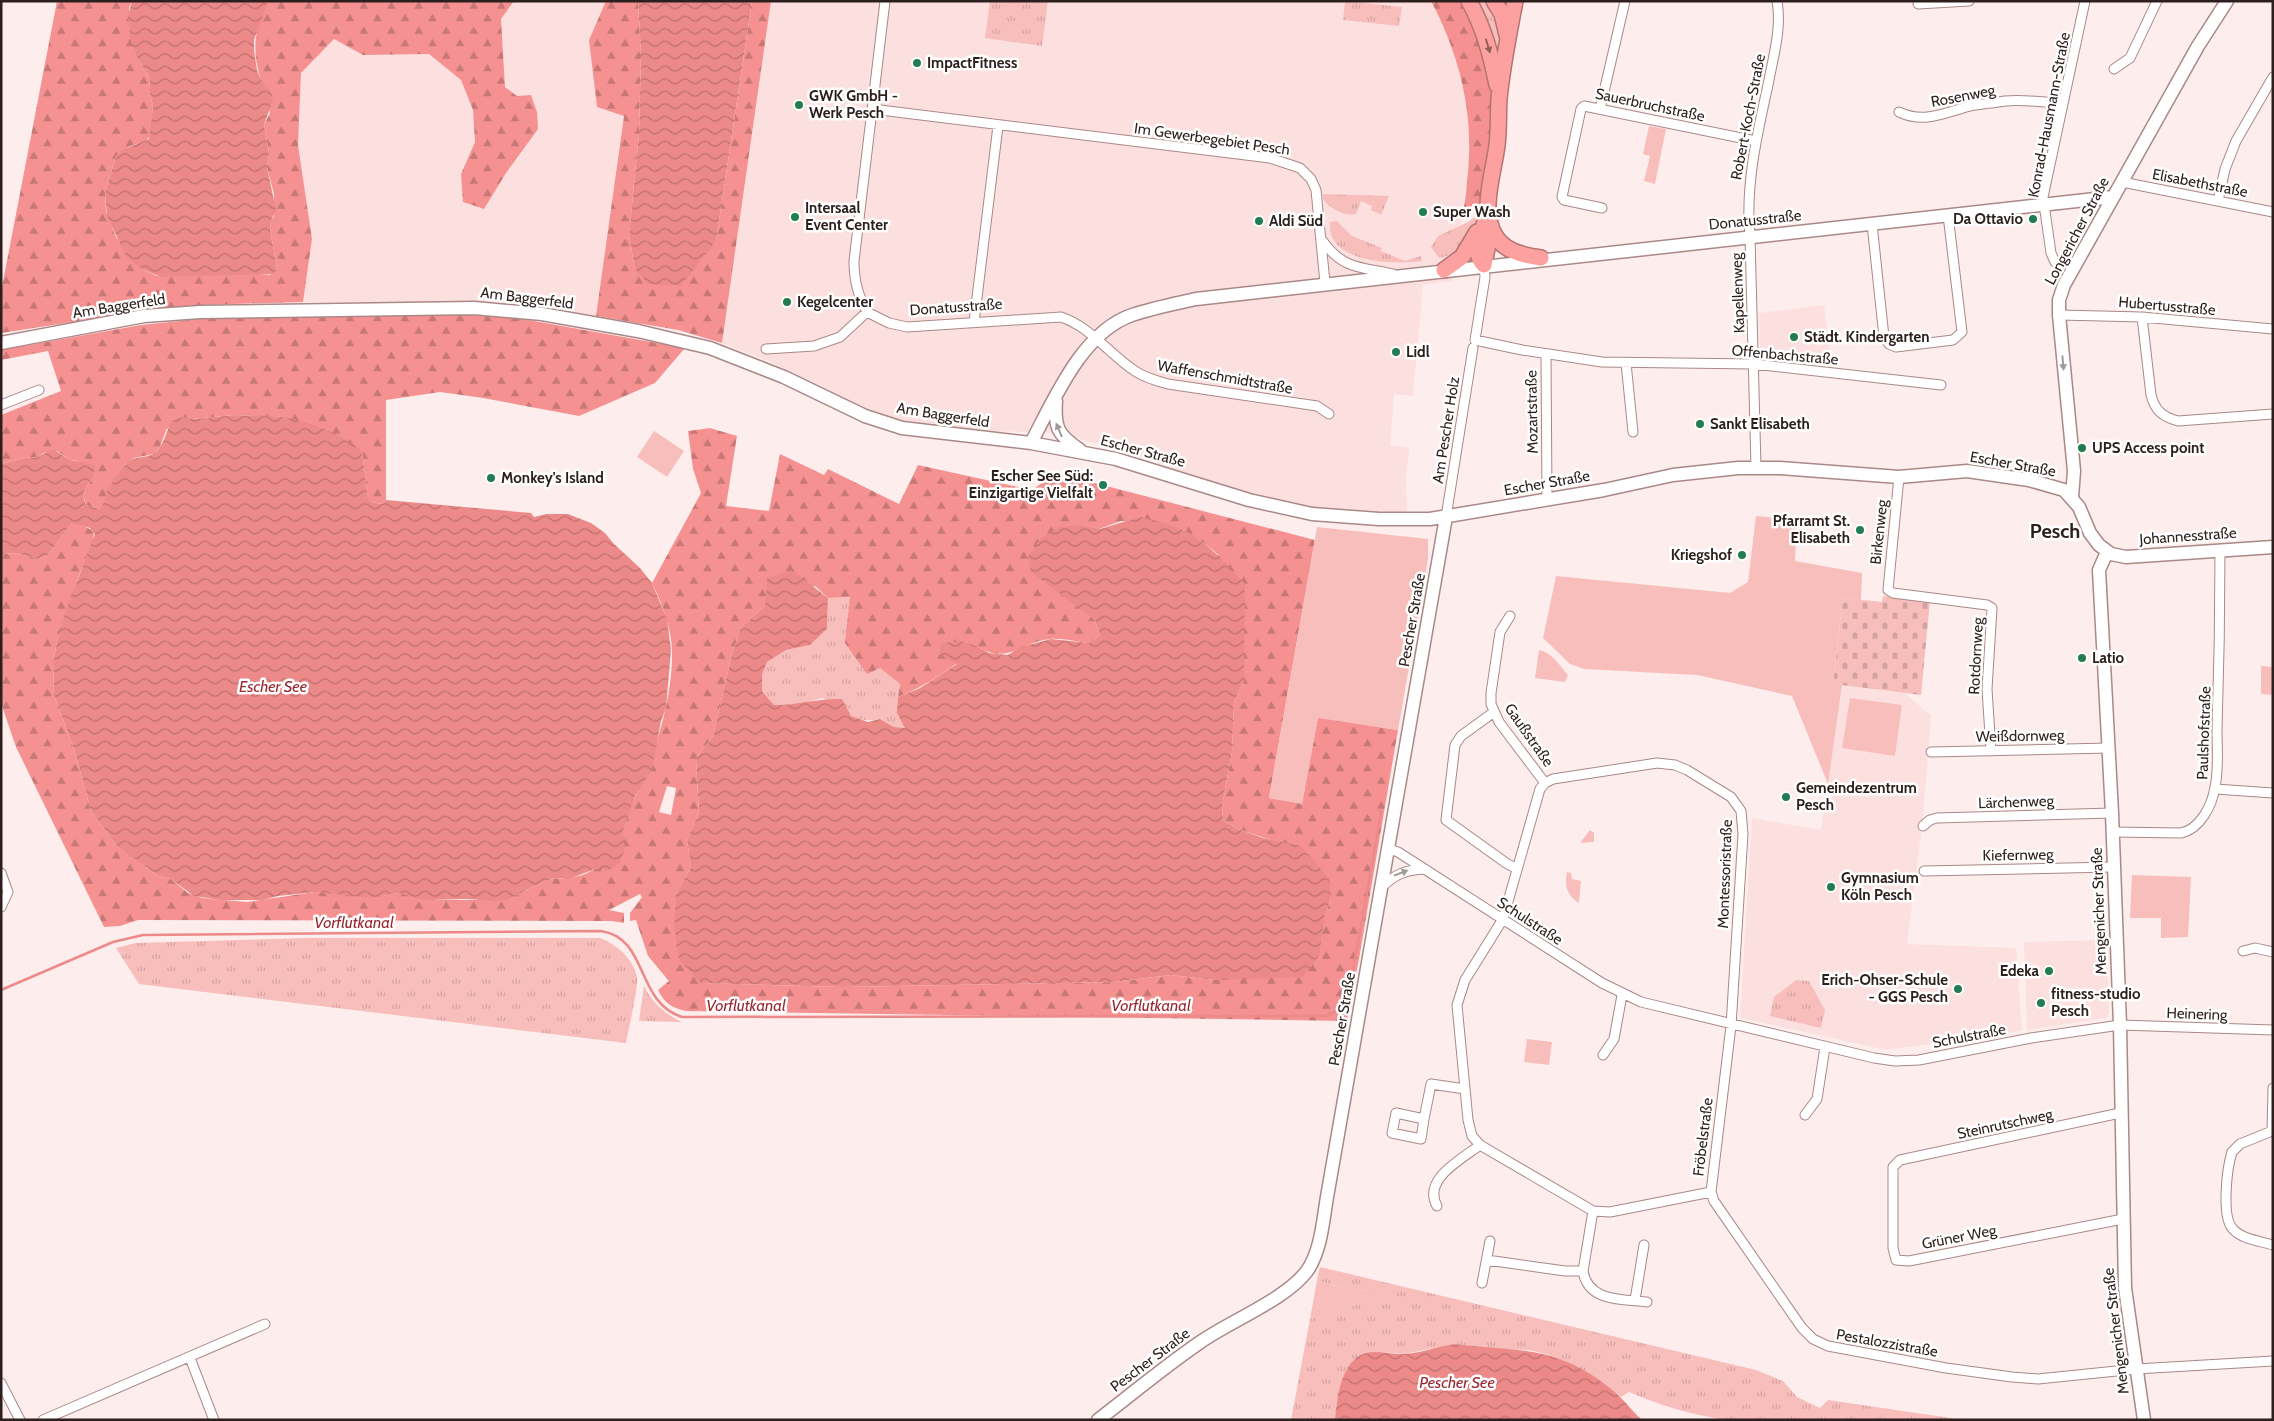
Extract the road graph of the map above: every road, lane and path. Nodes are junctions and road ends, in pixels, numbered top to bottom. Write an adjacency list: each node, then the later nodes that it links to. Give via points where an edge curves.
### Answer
1 (885, 1): 17 (street)
2 (1469, 1): 15 (highway, one-way to 15, via 1482,26)
3 (1494, 1): 12 (highway, via 1502,14)
4 (1515, 1): 12 (highway)
5 (1625, 1): 18 (street)
6 (1778, 1): 21 (street, Robert-Koch-Straße, via 1778,34)
7 (1970, 1): 11 (street)
8 (2157, 1): 13 (street, via 2130,58)
9 (2227, 1): 22 (street, Longericher Straße, via 2202,39)
10 (2083, 2): 16 (street, Konrad-Hausmann-Straße)
11 (1918, 4)
12 (1508, 41): 15 (highway)
13 (2114, 69)
14 (2273, 77): 24 (street, via 2236,141)
15 (1499, 98): 26 (highway)
16 (2063, 104): 19 (street, Rosenweg, via 2008,101 1932,117 1912,118); 25 (street, Konrad-Hausmann-Straße)
17 (872, 109): 20 (street, Im Gewerbegebiet Pesch); 40 (street, via 854,261 859,296)
18 (1600, 109): 21 (street, Sauerbruchstraße); 27 (street, Sauerbruchstraße, via 1586,106 1581,109 1562,197)
19 (1899, 112)
20 (998, 126): 33 (street, Im Gewerbegebiet Pesch, via 1270,158 1293,165 1305,173 1316,190); 43 (street)
21 (1756, 141): 32 (street, Robert-Koch-Straße, via 1749,191)
22 (2122, 182): 23 (street, Longericher Straße); 24 (street, Elisabethstraße)
23 (2113, 197): 25 (street, Donatusstraße); 41 (street, Longericher Straße, via 2064,285)
24 (2218, 201): 28 (street, Elisabethstraße)
25 (2044, 204): 29 (street, Donatusstraße); 35 (street, Konrad-Hausmann-Straße, via 2051,253)
26 (1489, 208): 31 (highway); 36 (highway, via 1478,251 1479,260); 37 (highway, via 1466,252)
27 (1602, 208)
28 (2273, 212)
29 (1948, 215): 30 (street, Donatusstraße); 30 (street, via 1962,332 1953,340 1896,347 1884,337)
30 (1872, 224): 32 (street, Donatusstraße)
31 (1491, 226): 34 (highway, via 1506,248); 36 (highway)
32 (1750, 237): 34 (street, Donatusstraße); 51 (street, Kapellenweg)
33 (1322, 240): 38 (street, Donatusstraße, via 1340,260); 39 (street, Im Gewerbegebiet Pesch)
34 (1541, 258): 36 (street, Donatusstraße)
35 (2056, 262)
36 (1484, 265): 37 (street, Donatusstraße); 47 (street, Am Pescher Holz)
37 (1444, 270): 38 (street, Donatusstraße)
38 (1401, 275): 39 (street, Donatusstraße)
39 (1325, 284): 45 (street, Donatusstraße, via 1196,299 1157,307 1131,316)
40 (868, 312): 43 (street, Donatusstraße, via 889,323 907,327); 48 (street, via 840,337 814,346)
41 (2059, 315): 42 (street, Hubertusstraße); 63 (street, Longericher Straße, one-way to 63, via 2074,471)
42 (2142, 317): 44 (street, Hubertusstraße); 57 (street, via 2151,395 2154,406 2165,417 2178,421)
43 (974, 322): 45 (street, Donatusstraße, via 1061,317 1084,327)
44 (2273, 329)
45 (1096, 339): 54 (street, Donatusstraße, via 1080,357); 56 (street, Waffenschmidtstraße, via 1136,372 1150,379 1317,406)
46 (1, 343): 59 (street, Am Baggerfeld, via 144,316 200,312 474,308 542,314 710,348 784,377 865,416 902,428)
47 (1474, 344): 49 (street, Offenbachstraße); 65 (street, Am Pescher Holz)
48 (766, 350)
49 (1546, 354): 50 (street, Offenbachstraße); 64 (street, Mozartstraße)
50 (1626, 363): 51 (street, Offenbachstraße); 58 (street)
51 (1754, 364): 52 (street, Offenbachstraße); 61 (street, Kapellenweg)
52 (1940, 385)
53 (39, 390): 55 (street)
54 (1056, 396): 59 (street, Donatusstraße); 60 (street, one-way to 54, via 1063,439 1056,427)
55 (1, 405)
56 (1329, 414)
57 (2273, 414)
58 (1632, 432)
59 (1031, 443): 60 (street, Escher Straße)
60 (1083, 453): 65 (street, Escher Straße, via 1116,459 1265,504 1312,514 1379,520)
61 (1756, 467): 62 (street, Escher Straße); 64 (street, Escher Straße, via 1673,475)
62 (1899, 477): 63 (street, Escher Straße, via 1937,472 1988,473 2056,486); 69 (street, Birkenweg)
63 (2072, 496): 68 (street, via 2095,541)
64 (1547, 499): 65 (street, Escher Straße)
65 (1446, 517): 81 (street, Pescher Straße)
66 (2273, 547): 67 (street, Johannesstraße)
67 (2220, 550): 68 (street, Johannesstraße, via 2126,557); 76 (street, Paulshofstraße)
68 (2107, 552): 72 (street, Mengenicher Straße, via 2099,570)
69 (1888, 590): 73 (street, Rotdornweg, via 1992,608 1987,689)
70 (1510, 616): 71 (street, Gaußstraße, via 1500,632 1491,694)
71 (1494, 712): 75 (street, Gaußstraße); 84 (street, via 1461,736 1455,745 1446,820)
72 (2109, 748): 73 (street, Weißdornweg); 78 (street, Mengenicher Straße)
73 (1991, 751): 74 (street, Weißdornweg)
74 (1932, 752)
75 (1545, 783): 84 (street, via 1540,789); 94 (street, Montessoristraße, via 1553,778 1666,763 1687,770 1737,804 1743,834)
76 (2215, 788): 77 (street); 80 (street, Paulshofstraße, via 2202,817 2188,832)
77 (2273, 793)
78 (2112, 813): 79 (street, Lärchenweg, via 1937,818); 80 (street, Mengenicher Straße)
79 (1923, 826)
80 (2113, 832): 82 (street, Mengenicher Straße)
81 (1389, 849): 83 (street, Schulstraße); 87 (street, Pescher Straße)
82 (2113, 867): 85 (street, Kiefernweg); 93 (street, Mengenicher Straße)
83 (1424, 869): 87 (street, one-way to 83, via 1394,876); 89 (street, Schulstraße)
84 (1517, 869): 89 (street)
85 (1924, 871)
86 (1, 873): 88 (street, via 8,892)
87 (1382, 887): 126 (street, Pescher Straße, via 1326,1207 1312,1261 1299,1280 1283,1292 1200,1342)
88 (1, 907)
89 (1503, 919): 92 (street, Schulstraße); 99 (street, via 1458,995 1457,1021)
90 (2243, 952): 91 (street, via 2255,948)
91 (2273, 952)
92 (1622, 994): 94 (street, Schulstraße); 97 (street, via 1614,1039)
93 (2120, 1025): 95 (street, Heinering); 96 (street, Schulstraße, via 1903,1061); 100 (street, Mengenicher Straße)
94 (1731, 1026): 96 (street, Schulstraße); 106 (street, Fröbelstraße)
95 (2273, 1030)
96 (1825, 1047): 101 (street, via 1817,1099)
97 (1603, 1055)
98 (2273, 1088): 103 (street)
99 (1465, 1089): 102 (street, via 1431,1084); 104 (street, via 1472,1136)
100 (2120, 1113): 105 (street, Steinrutschweg); 109 (street, Mengenicher Straße)
101 (1806, 1116)
102 (1424, 1119)
103 (2272, 1131): 112 (street, via 2240,1144 2232,1152 2226,1208 2228,1222 2236,1233)
104 (1480, 1146): 107 (street, via 1437,1180 1433,1194); 108 (street)
105 (1896, 1163): 109 (street, Grüner Weg, via 1893,1167 1893,1248 1896,1260)
106 (1711, 1192): 108 (street, Fröbelstraße, via 1610,1212); 121 (street, Pestalozzistraße, via 1714,1202 1802,1328 1813,1339 1828,1346 2012,1378 2061,1378)
107 (1438, 1206)
108 (1593, 1211): 114 (street)
109 (2123, 1219): 121 (street, Mengenicher Straße, via 2125,1288)
110 (1490, 1241): 113 (street)
111 (1644, 1245): 116 (street)
112 (2273, 1245)
113 (1487, 1260): 114 (street); 115 (street)
114 (1583, 1271): 116 (street, via 1584,1279 1594,1292)
115 (1482, 1283)
116 (1635, 1300): 117 (street)
117 (1647, 1302)
118 (265, 1324): 119 (street)
119 (190, 1358): 124 (street); 125 (street)
120 (2273, 1361): 121 (street, Pestalozzistraße)
121 (2136, 1369): 127 (street, Mengenicher Straße)
122 (1, 1383): 123 (street)
123 (20, 1420)
124 (43, 1420)
125 (214, 1420)
126 (1098, 1420)
127 (2144, 1420)

